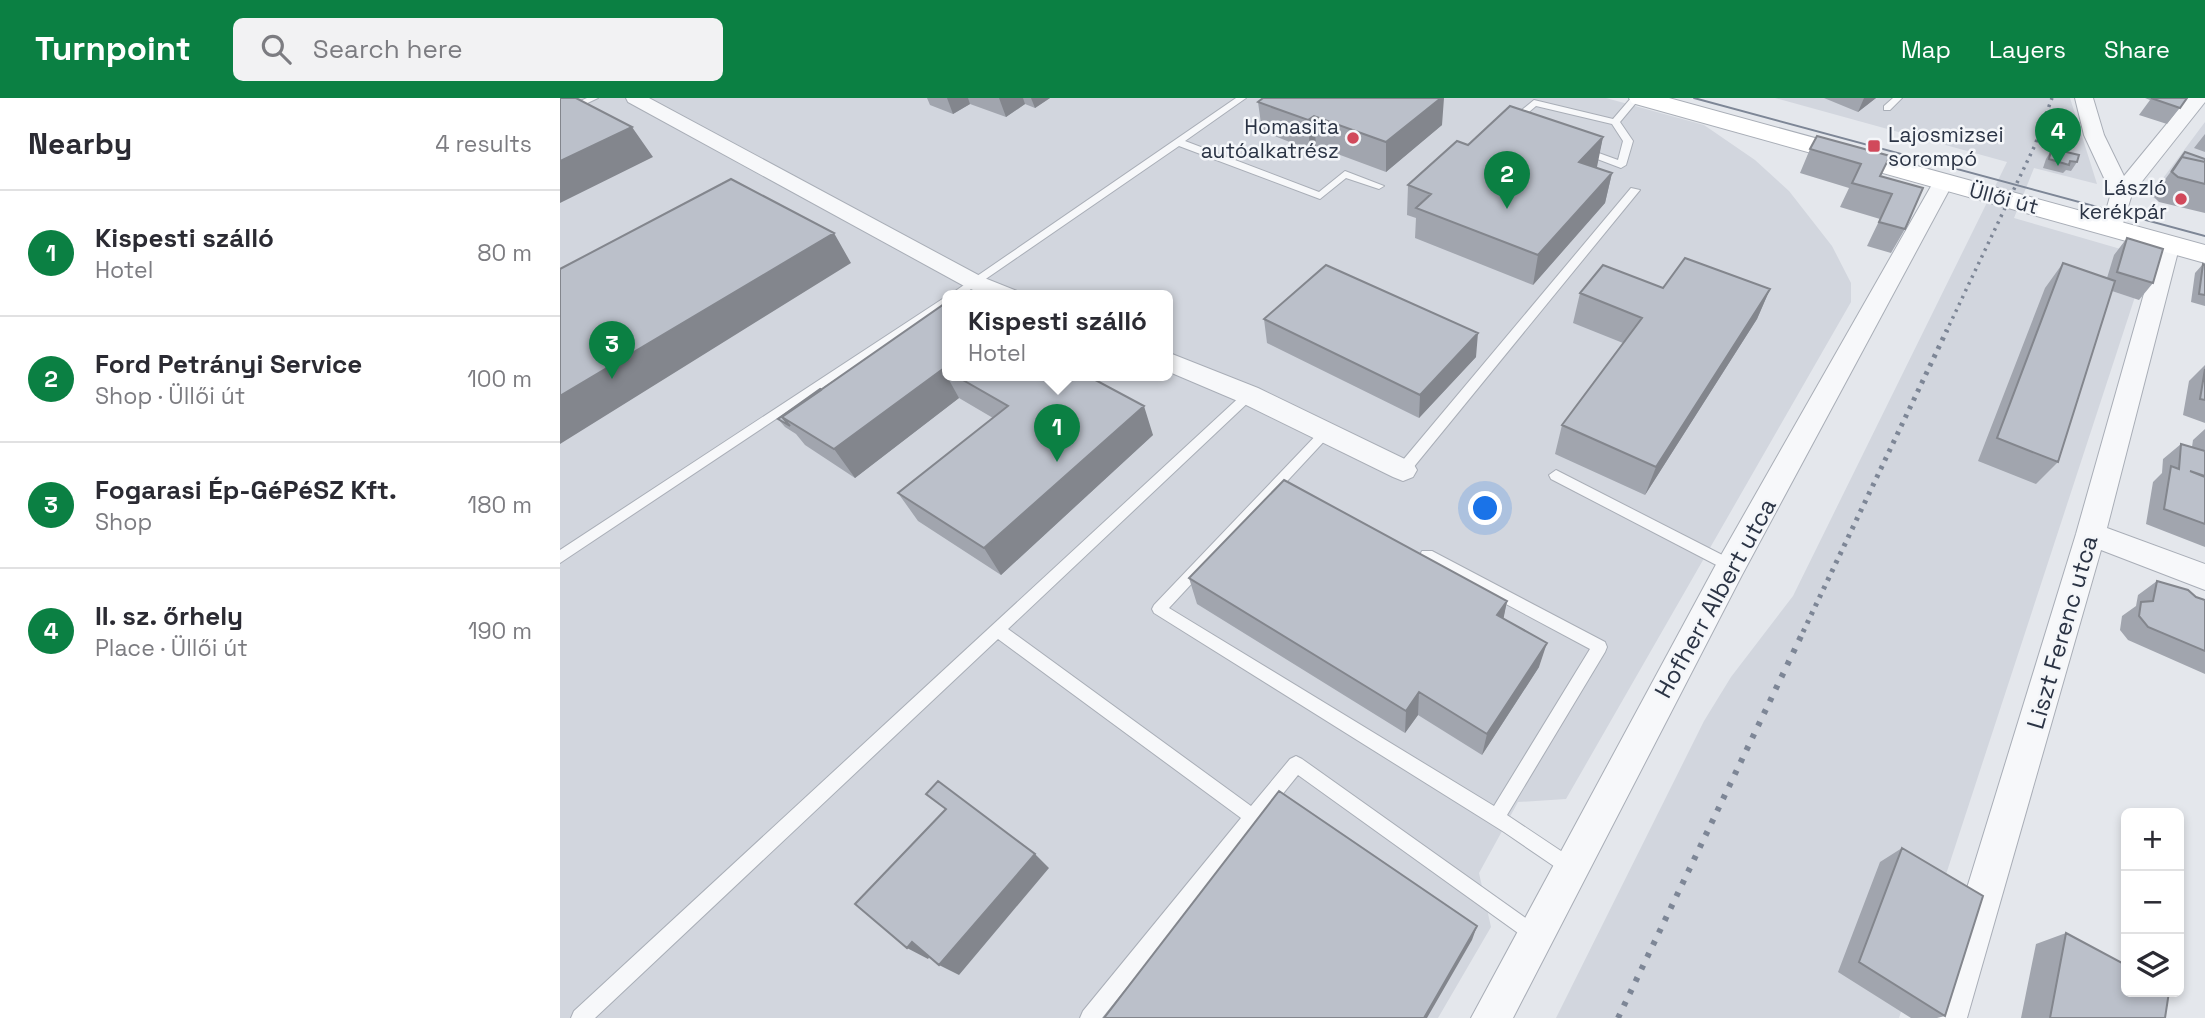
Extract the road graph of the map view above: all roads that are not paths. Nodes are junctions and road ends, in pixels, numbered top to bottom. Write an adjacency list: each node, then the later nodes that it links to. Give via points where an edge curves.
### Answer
1 (594, 98): 10 (lane)
2 (635, 98): 20 (street)
3 (1242, 98): 12 (lane)
4 (1636, 98): 11 (lane)
5 (1641, 98): 13 (main road, Üllői út)
6 (1898, 98): 9 (lane)
7 (2084, 98): 16 (street, via 2094,135)
8 (2198, 98): 16 (street)
9 (1887, 108)
10 (560, 113)
11 (1615, 122): 11 (lane, via 1534,103 1510,124 1621,165 1628,141)
12 (1178, 142): 14 (lane, via 1320,196 1345,174); 20 (lane)
13 (1944, 181): 17 (main road, Üllői út); 32 (street, Hofherr Albert utca)
14 (1379, 186)
15 (1635, 190): 27 (lane)
16 (2122, 193): 17 (street)
17 (2112, 228): 18 (main road, Üllői út)
18 (2169, 244): 19 (main road, Üllői út); 29 (street, Liszt Ferenc utca)
19 (2205, 254)
20 (974, 282): 21 (lane); 22 (street)
21 (962, 290)
22 (994, 290)
23 (942, 303): 31 (lane)
24 (1173, 363): 25 (street)
25 (1249, 395): 26 (street); 34 (lane)
26 (1326, 432): 27 (street); 36 (lane, via 1159,609)
27 (1403, 470)
28 (1556, 475): 32 (lane)
29 (2091, 534): 33 (street); 42 (street, Liszt Ferenc utca)
30 (1427, 555): 36 (lane, via 1600,648)
31 (560, 557)
32 (1731, 566): 37 (street, Hofherr Albert utca)
33 (2205, 577)
34 (997, 631): 35 (lane); 39 (lane)
35 (1253, 817): 38 (lane, via 1297,764); 40 (lane)
36 (1496, 818): 37 (lane)
37 (1570, 867): 38 (street, Hofherr Albert utca)
38 (1535, 935): 41 (street, Hofherr Albert utca)
39 (581, 1018)
40 (1090, 1018)
41 (1491, 1018)
42 (1947, 1018)

